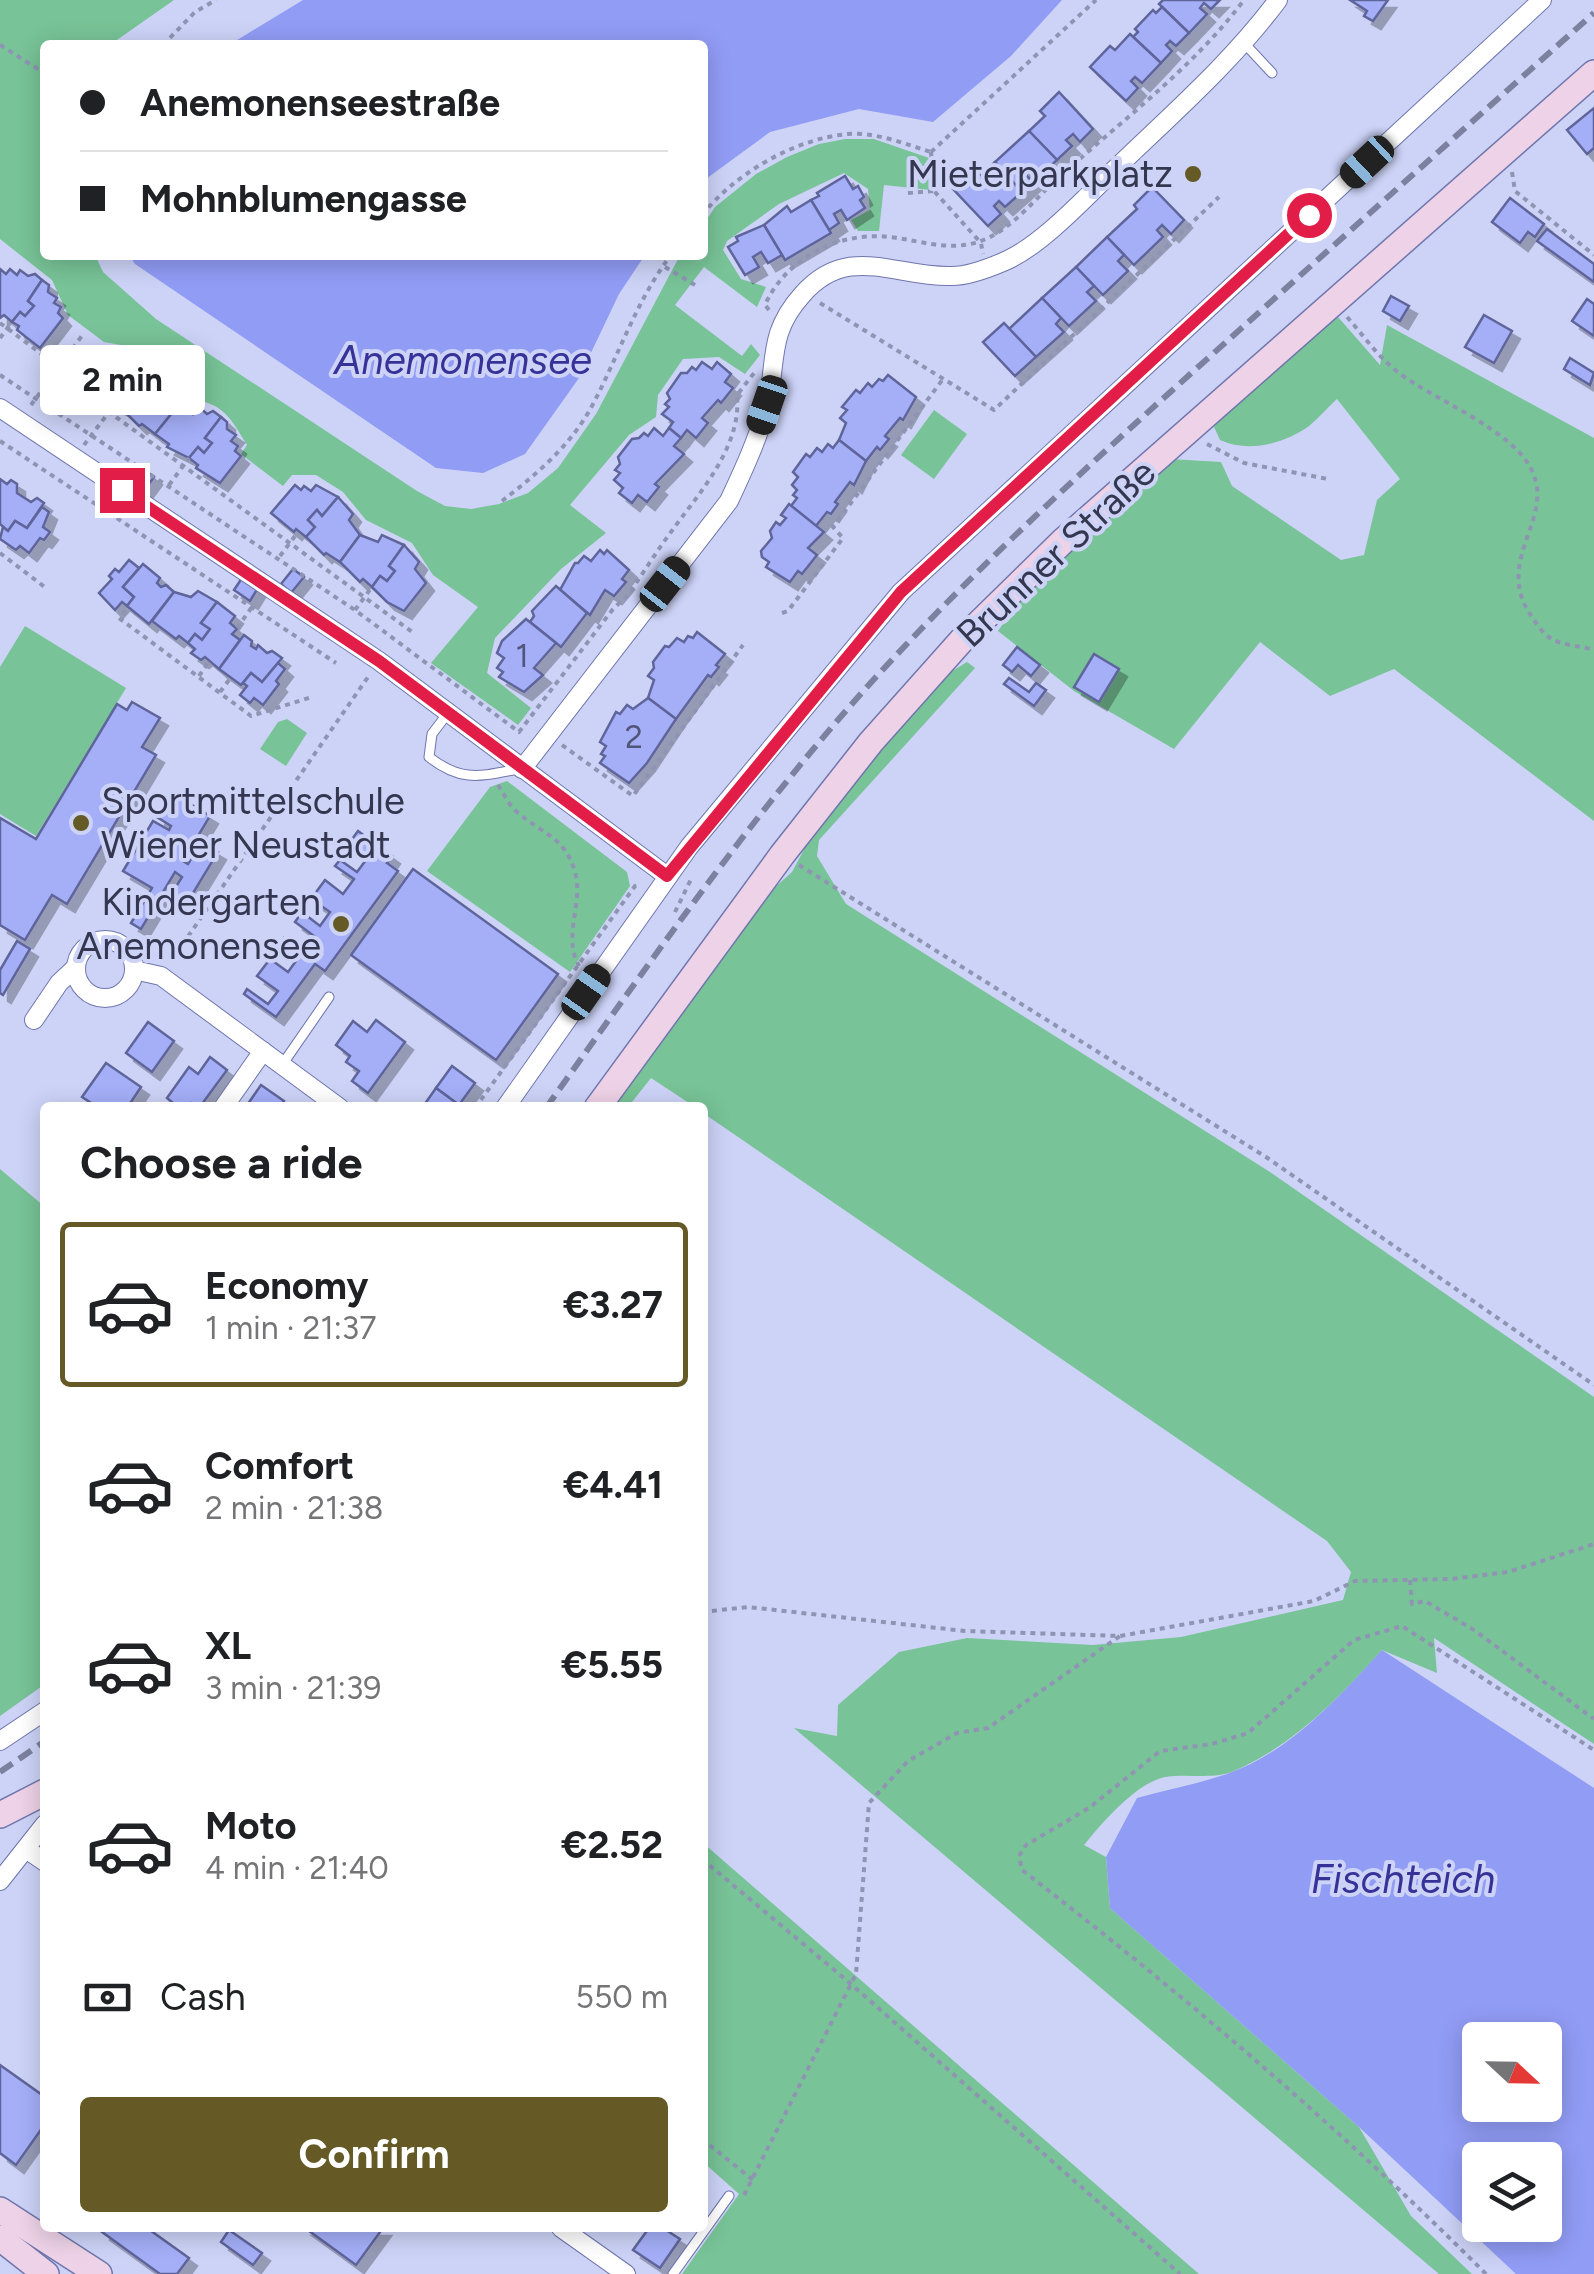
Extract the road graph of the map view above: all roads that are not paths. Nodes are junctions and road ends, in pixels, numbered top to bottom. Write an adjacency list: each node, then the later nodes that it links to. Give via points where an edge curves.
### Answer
1 (1278, 0): 3 (street)
2 (1542, 0): 9 (street, via 901,592)
3 (1245, 44): 4 (lane); 8 (street, via 1061,222 1006,261 953,276 862,263 831,272 803,293 773,348 767,405 729,501)
4 (1272, 73)
5 (1594, 73): 19 (main road, Brunner Straße, via 1062,541 961,642 782,854)
6 (0, 408): 7 (street)
7 (448, 713): 8 (street); 8 (lane, via 432,734 429,758 469,778)
8 (522, 769): 9 (street)
9 (667, 876): 18 (street)
10 (76, 968): 11 (street, via 91,943 106,940 120,944); 11 (street, via 89,994 104,998 119,995); 13 (street)
11 (134, 970): 14 (street, via 161,976)
12 (329, 998): 15 (lane)
13 (34, 1020)
14 (262, 1050): 15 (street); 16 (street)
15 (282, 1065): 17 (street)
16 (227, 1102)
17 (332, 1102)
18 (508, 1102)
19 (601, 1102)
20 (40, 1714): 21 (street)
21 (0, 1741)
22 (40, 1795): 23 (main road)
23 (0, 1815)
24 (40, 1831): 25 (street)
25 (26, 1849): 26 (street); 27 (street)
26 (40, 1859)
27 (0, 1882)
28 (729, 2196): 30 (lane)
29 (0, 2210): 35 (main road)
30 (708, 2225)
31 (567, 2232): 36 (street)
32 (703, 2232): 37 (lane)
33 (0, 2238): 34 (main road)
34 (46, 2274)
35 (99, 2274)
36 (626, 2274)
37 (673, 2274)

